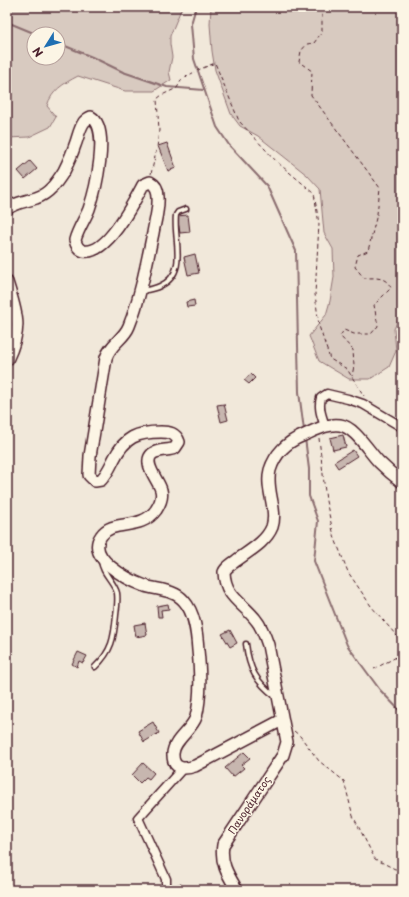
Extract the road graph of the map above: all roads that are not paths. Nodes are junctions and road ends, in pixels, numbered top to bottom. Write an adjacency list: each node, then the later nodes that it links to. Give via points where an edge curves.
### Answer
1 (7, 209): 4 (street, via 40,196 54,186 64,171 82,125 91,117 96,120 101,148 97,183 75,240 82,250 90,251 98,247 118,228 143,185 148,182 155,185 159,198)
2 (186, 209): 4 (lane, via 176,215 178,261 175,272 165,283)
3 (7, 282): 5 (street, via 16,311 17,327 14,346)
4 (139, 292): 9 (street, via 128,327 120,339 111,346 106,358 89,475 92,480 101,480 123,444 141,433 172,434 179,442 175,448 155,452 150,458 150,468 161,490 160,504 140,523 104,531 97,543)
5 (7, 360)
6 (402, 427): 7 (street, via 363,404 327,394 321,398)
7 (317, 429): 8 (street, via 340,425 349,429 379,463); 12 (street, Πανοράματος, via 295,439 279,452 270,469 269,487 273,511 271,528 263,540 224,572 227,589 261,627 268,645)
8 (402, 482)
9 (101, 558): 11 (lane, via 102,568 117,593 117,605 112,643); 14 (street, via 136,582 184,600 195,624 198,650 198,704 194,721 173,751 174,761)
10 (246, 644): 12 (lane, via 252,670 257,679)
11 (95, 667)
12 (278, 698): 13 (street, Πανοράματος)
13 (282, 720): 14 (street, via 199,764); 16 (street, Πανοράματος, via 287,742 283,755 223,845 224,867)
14 (182, 769): 15 (street, via 138,818 166,879)
15 (166, 890)
16 (237, 890)

